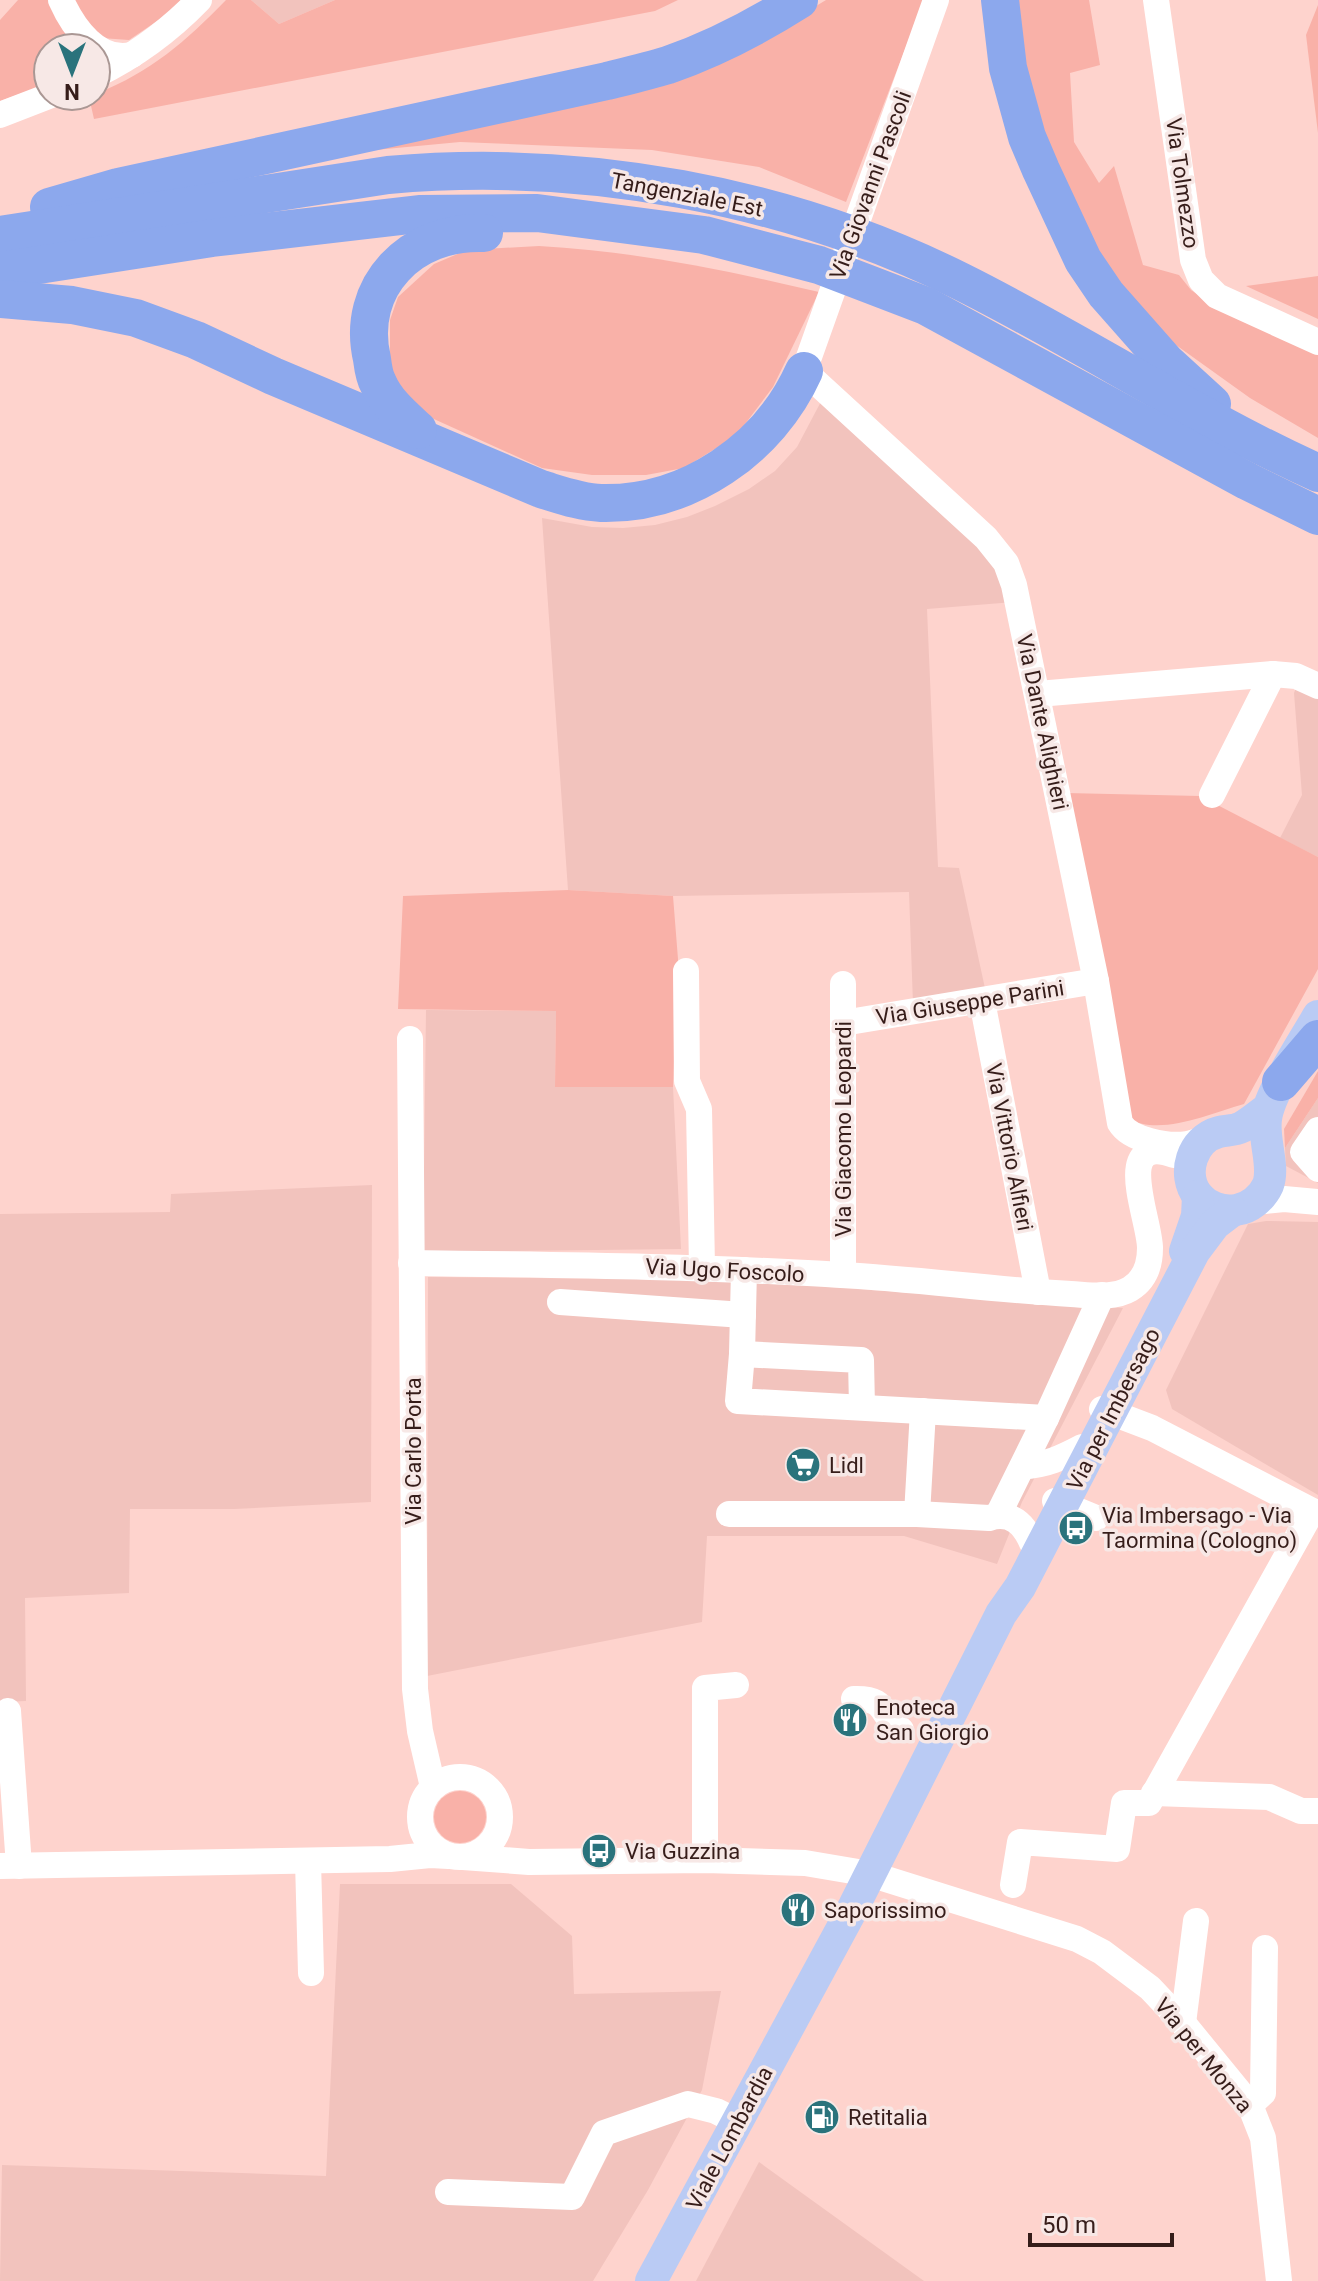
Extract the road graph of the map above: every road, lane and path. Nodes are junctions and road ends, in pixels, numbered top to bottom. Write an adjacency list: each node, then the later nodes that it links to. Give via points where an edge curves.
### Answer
1 (61, 0): 7 (street, via 89,41 113,55)
2 (199, 0): 7 (street)
3 (799, 0): 11 (highway, via 667,65 118,187)
4 (936, 0): 17 (street, Via Giovanni Pascoli)
5 (1000, 0): 19 (highway, via 1008,68 1027,137 1083,260 1166,362)
6 (1156, 0): 16 (street, Via Tolmezzo, via 1193,260 1201,280 1217,296)
7 (132, 55): 8 (street)
8 (112, 66)
9 (32, 103): 10 (street)
10 (0, 115)
11 (0, 221)
12 (0, 235): 19 (highway, Tangenziale Est, via 388,175 559,174 644,183 810,221 930,267)
13 (786, 256): 14 (highway, Tangenziale Est, via 704,235 537,213 419,214 212,238); 18 (highway, via 474,232 425,244 383,279 370,312 368,342 377,383); 21 (highway, Tangenziale Est, via 926,306)
14 (0, 271)
15 (0, 299): 18 (highway, via 72,305 136,318)
16 (1318, 342)
17 (809, 356): 18 (highway, via 796,389 775,420 730,463 690,485 650,498 582,501); 24 (street, Via Dante Alighieri, via 1006,563)
18 (432, 443)
19 (1255, 444): 20 (highway, Tangenziale Est)
20 (1318, 473)
21 (1318, 516)
22 (1273, 674): 23 (street); 24 (street); 25 (street)
23 (1318, 686)
24 (1038, 694): 27 (street, Via Dante Alighieri)
25 (1212, 795)
26 (686, 971): 44 (street, via 687,1081 699,1109)
27 (1096, 981): 29 (street, Via Giuseppe Parini); 37 (street, Via Dante Alighieri, via 1120,1123)
28 (843, 984): 31 (street, Via Giacomo Leopardi)
29 (982, 1001): 31 (street, Via Giuseppe Parini); 48 (street, Via Vittorio Alfieri)
30 (1318, 1016): 34 (main road, Via per Imbersago)
31 (843, 1023): 47 (street, Via Giacomo Leopardi)
32 (410, 1039): 43 (street, Via Carlo Porta)
33 (1318, 1039): 34 (highway)
34 (1274, 1096): 36 (main road, Via per Imbersago, via 1243,1127); 38 (main road, Via per Imbersago, via 1264,1138)
35 (1318, 1130): 39 (street, via 1303,1152)
36 (1220, 1134): 37 (street, via 1178,1145); 38 (main road, via 1247,1134); 40 (main road, Via per Imbersago, via 1196,1148 1190,1161)
37 (1147, 1140): 45 (street, via 1134,1145 1127,1164 1141,1246)
38 (1268, 1160): 41 (street, via 1288,1193); 42 (main road, Via per Imbersago, via 1264,1193)
39 (1318, 1169)
40 (1194, 1185): 42 (main road, via 1208,1205 1220,1210); 45 (street, via 1185,1164 1170,1154 1148,1153 1139,1162 1150,1242); 53 (main road, Via per Imbersago, via 1197,1216 1186,1248)
41 (1310, 1201): 42 (street, via 1268,1200)
42 (1244, 1206): 53 (main road, Via per Imbersago, via 1215,1224 1194,1252)
43 (411, 1263): 44 (street, Via Ugo Foscolo); 69 (street, Via Carlo Porta)
44 (702, 1267): 46 (street, Via Ugo Foscolo)
45 (1136, 1268): 49 (street, via 1146,1273 1134,1286)
46 (744, 1270): 47 (street, Via Ugo Foscolo); 51 (street)
47 (843, 1275): 48 (street, Via Ugo Foscolo)
48 (1038, 1292): 49 (street)
49 (1102, 1295): 56 (street)
50 (560, 1302): 51 (street)
51 (743, 1315): 52 (street)
52 (742, 1354): 54 (street, via 861,1360); 54 (street, via 738,1401)
53 (1113, 1402): 57 (main road, Via per Imbersago); 59 (main road, Via per Imbersago); 60 (street, via 1152,1428)
54 (862, 1407): 55 (street)
55 (923, 1411): 56 (street); 62 (street)
56 (1046, 1418): 58 (street)
57 (1082, 1447): 58 (street, via 1037,1466); 59 (main road, Via per Imbersago)
58 (1023, 1466): 63 (street)
59 (1059, 1502): 64 (street); 65 (main road, Via per Imbersago); 66 (main road, Via per Imbersago, via 1020,1587)
60 (1315, 1512): 74 (street)
61 (729, 1514): 62 (street)
62 (917, 1514): 63 (street)
63 (998, 1515): 65 (street, via 1019,1521)
64 (1096, 1518)
65 (1032, 1543): 66 (main road, Via per Imbersago)
66 (1001, 1614): 71 (main road, Via per Imbersago)
67 (736, 1685): 80 (street, via 705,1688)
68 (854, 1699): 71 (street, via 880,1704 890,1723)
69 (417, 1708): 72 (street, Via Carlo Porta, via 441,1756); 73 (street, Via Carlo Porta)
70 (8, 1711): 83 (street)
71 (919, 1737): 84 (main road, Via per Imbersago)
72 (467, 1778): 73 (street); 76 (street, via 486,1787 496,1800)
73 (433, 1787): 77 (street, via 421,1805)
74 (1151, 1798): 75 (street, via 1269,1797 1301,1811); 85 (street, via 1124,1803 1117,1849 1020,1842)
75 (1318, 1811)
76 (498, 1829): 78 (street, via 479,1852); 82 (street, via 512,1852)
77 (425, 1838): 78 (street, via 435,1849); 79 (street)
78 (456, 1857): 79 (street); 82 (street)
79 (390, 1859): 81 (street)
80 (705, 1860): 82 (street); 84 (street, via 805,1863)
81 (308, 1861): 83 (street); 88 (street)
82 (542, 1862)
83 (9, 1866)
84 (870, 1874): 85 (street, Via per Monza); 89 (main road, Via per Imbersago)
85 (1010, 1903): 90 (street, Via per Monza, via 1102,1952 1150,1988)
86 (1196, 1921): 90 (street)
87 (1265, 1948): 91 (street, via 1263,2093)
88 (311, 1973)
89 (806, 1994): 92 (main road, Viale Lombardia)
90 (1183, 2023): 91 (street, Via per Monza)
91 (1250, 2105): 95 (street, Via per Monza, via 1263,2138)
92 (738, 2122): 93 (street, via 688,2104 604,2133 572,2197); 94 (main road, Viale Lombardia)
93 (448, 2192)
94 (651, 2281)
95 (1279, 2281)

